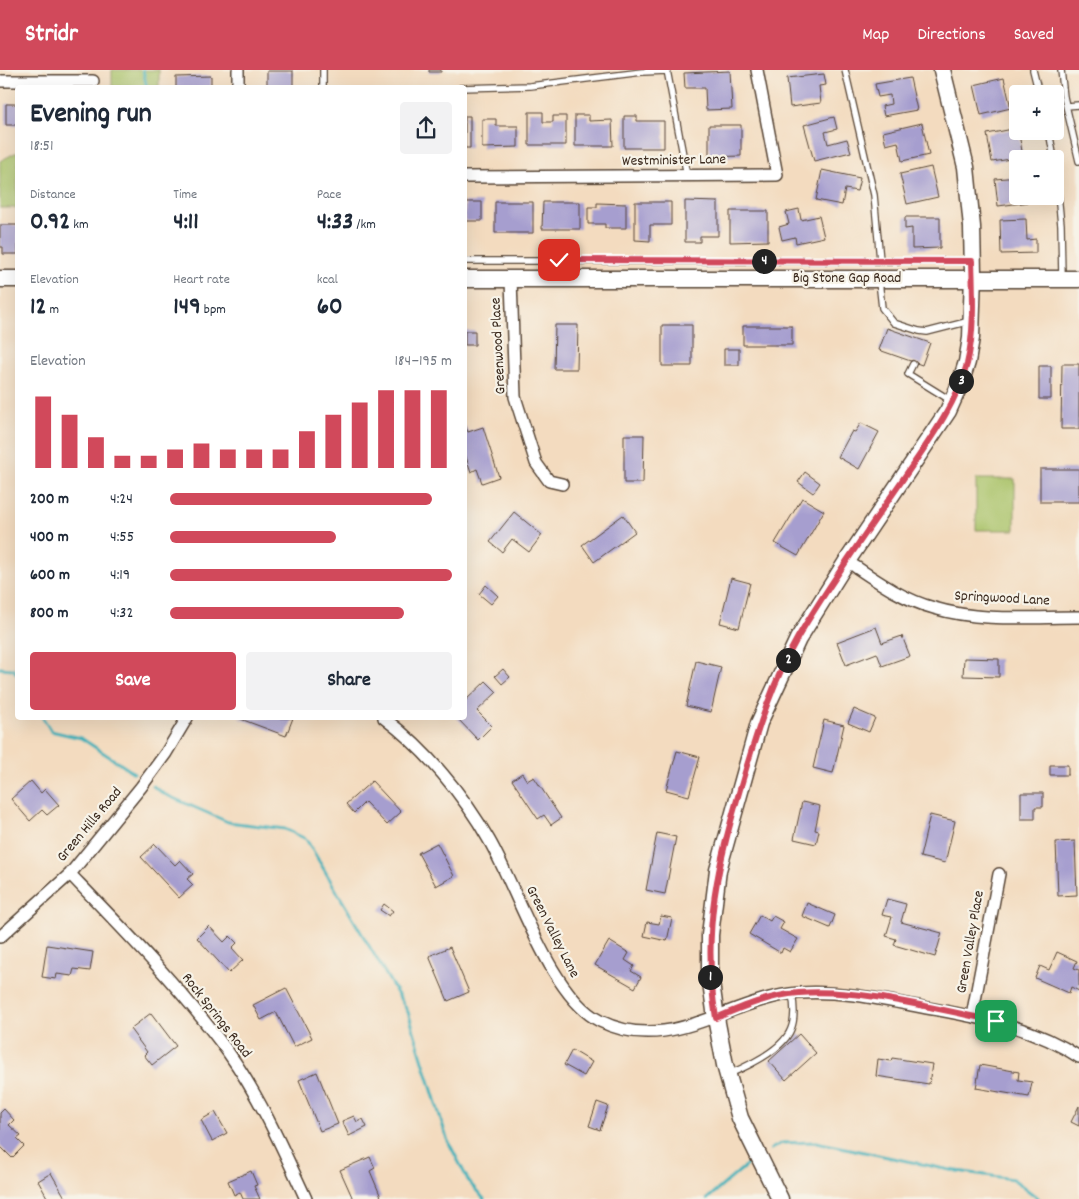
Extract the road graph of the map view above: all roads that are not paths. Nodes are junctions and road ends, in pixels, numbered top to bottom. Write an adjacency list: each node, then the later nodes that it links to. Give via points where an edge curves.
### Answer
1 (238, 70): 11 (street)
2 (323, 70): 12 (lane)
3 (667, 70): 14 (lane, via 530,86); 18 (lane)
4 (757, 70): 18 (street, Westminister Lane, via 777,174)
5 (845, 70): 21 (lane, via 874,195)
6 (942, 70): 23 (street, via 966,167)
7 (1033, 70): 13 (lane)
8 (1061, 70): 16 (lane)
9 (0, 80): 10 (street)
10 (94, 81)
11 (238, 85)
12 (323, 85)
13 (1037, 85)
14 (467, 88)
15 (1079, 105): 16 (lane)
16 (1066, 106): 17 (lane)
17 (1079, 161)
18 (687, 176): 19 (street, Westminister Lane)
19 (467, 177)
20 (1060, 205): 30 (lane)
21 (880, 260): 22 (lane); 23 (lane)
22 (467, 261)
23 (972, 261): 29 (street)
24 (0, 279): 25 (street)
25 (15, 279)
26 (467, 279): 27 (street, Big Stone Gap Road)
27 (511, 279): 28 (street, Big Stone Gap Road); 35 (street, Greenwood Place, via 515,397 536,463 549,481)
28 (878, 279): 29 (street, Big Stone Gap Road); 32 (lane, via 882,308 894,323 927,332)
29 (972, 279): 30 (street, Big Stone Gap Road); 32 (street)
30 (1062, 279): 31 (street, Big Stone Gap Road)
31 (1079, 279)
32 (971, 321): 34 (street, via 967,362)
33 (913, 364): 34 (lane, via 908,374)
34 (952, 402): 36 (street)
35 (562, 484)
36 (846, 561): 37 (street, Springwood Lane, via 889,589 940,610 982,616); 45 (street, via 798,639 759,723 722,853 710,935 710,975)
37 (1079, 617)
38 (186, 720): 40 (street, Green Hills Road, via 141,788)
39 (386, 720): 45 (street, Green Valley Lane, via 435,765 461,797 499,858 558,981 585,1013 621,1029 642,1033 682,1029)
40 (70, 874): 42 (street, Green Hills Road); 48 (street, Rock Springs Road, via 173,984 228,1053 255,1094)
41 (999, 874): 44 (street, Green Valley Place)
42 (0, 937)
43 (792, 994): 44 (street, Green Valley Lane, via 847,995); 45 (street, Green Valley Lane, via 757,1002); 47 (lane, via 792,1029 786,1038 759,1062)
44 (972, 1016): 46 (street, Green Valley Lane, via 1046,1037)
45 (716, 1018): 47 (street)
46 (1079, 1056)
47 (727, 1074): 49 (street, via 740,1118)
48 (306, 1199)
49 (780, 1199)

